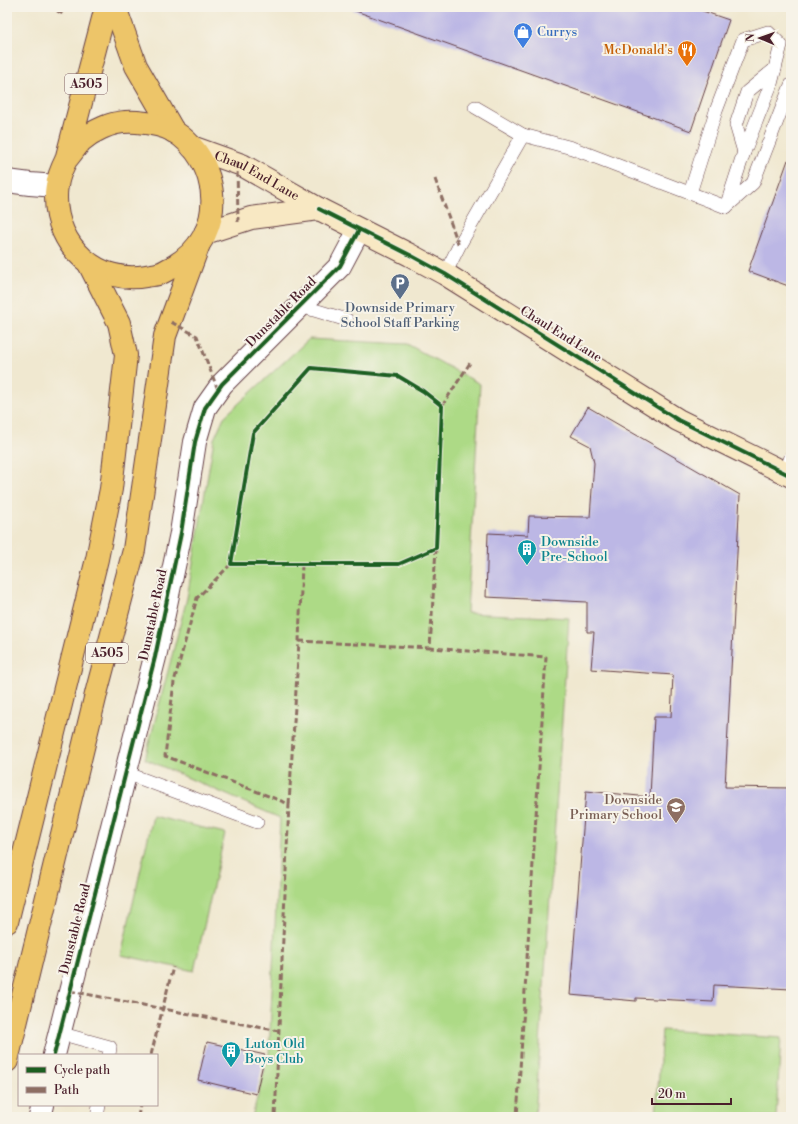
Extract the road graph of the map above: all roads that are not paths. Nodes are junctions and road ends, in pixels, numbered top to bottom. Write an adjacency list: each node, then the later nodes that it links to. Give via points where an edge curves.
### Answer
1 (106, 7): 10 (main road, A505)
2 (115, 7): 6 (main road, via 136,66)
3 (775, 69): 9 (lane); 9 (lane, via 748,92 736,125); 13 (lane, via 781,45 768,32 743,40 716,111)
4 (791, 85): 14 (lane, via 753,183)
5 (475, 107): 7 (lane)
6 (174, 132): 8 (main road); 10 (main road, via 151,123 126,121 102,128 82,141)
7 (523, 135): 13 (lane, via 572,148); 19 (lane)
8 (192, 147): 15 (street, Chaul End Lane, via 242,165); 17 (main road, via 205,166 212,188 212,210)
9 (744, 152): 14 (lane)
10 (66, 160): 12 (main road)
11 (7, 181): 12 (street)
12 (56, 186): 18 (main road, via 56,208 62,230 73,249)
13 (690, 193): 14 (lane)
14 (726, 207)
15 (319, 209): 16 (street, Chaul End Lane); 17 (street, Chaul End Lane, via 251,218)
16 (359, 230): 19 (street, Chaul End Lane); 20 (street, Dunstable Road, via 340,266)
17 (202, 238): 18 (main road, via 182,262 160,274 136,278 111,275); 29 (main road, A505, via 165,336 134,550 95,698)
18 (89, 264): 25 (main road, A505, via 119,323 126,355 111,489 91,583)
19 (445, 274): 22 (street, Chaul End Lane, via 678,420)
20 (301, 306): 21 (lane); 23 (street, Dunstable Road, via 222,384 205,408 195,442 182,533 157,649)
21 (347, 320)
22 (789, 469)
23 (126, 772): 24 (lane); 26 (street, Dunstable Road)
24 (257, 822)
25 (7, 922)
26 (59, 1033): 27 (lane); 28 (street, Dunstable Road)
27 (109, 1051)
28 (54, 1054)
29 (7, 1061)
30 (43, 1106): 32 (street)
31 (99, 1106): 33 (lane)
32 (40, 1117)
33 (97, 1117)

